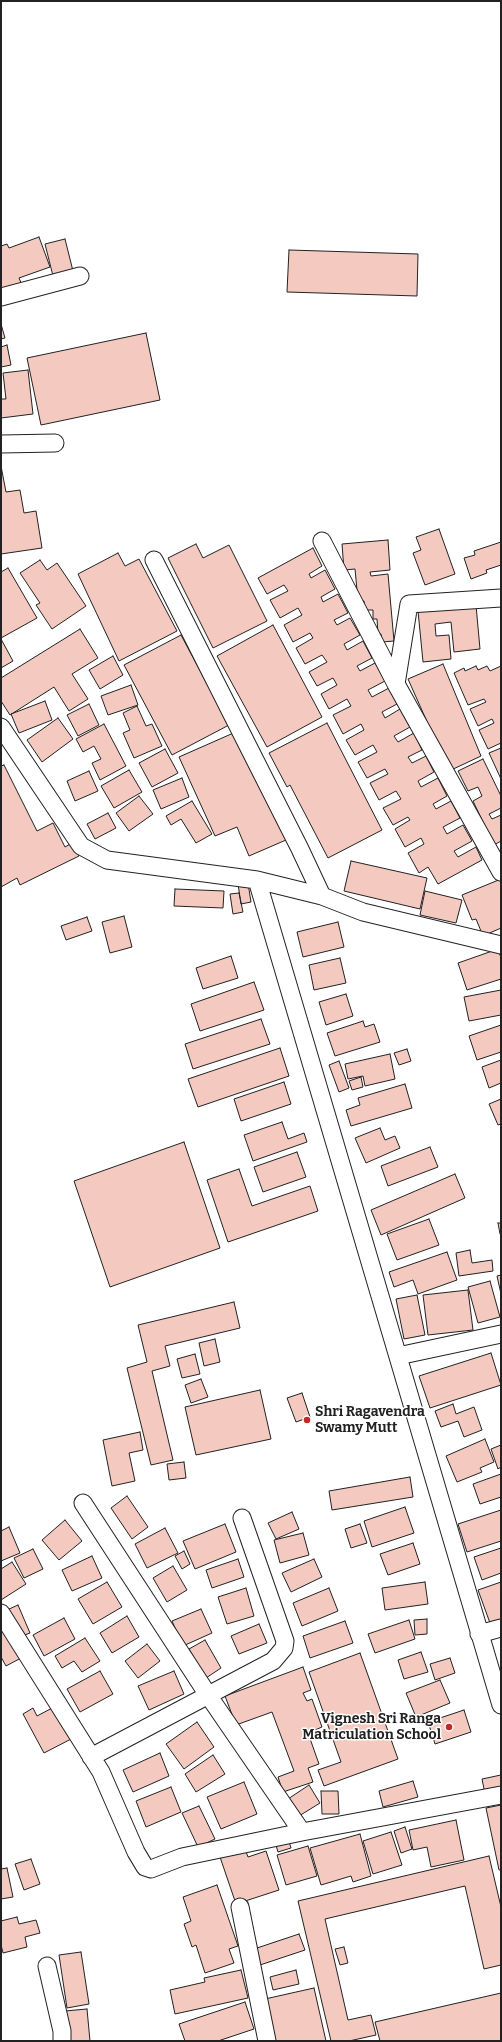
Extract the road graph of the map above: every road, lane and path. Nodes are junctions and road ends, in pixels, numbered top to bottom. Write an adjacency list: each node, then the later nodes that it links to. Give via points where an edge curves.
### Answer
1 (80, 276): 2 (street)
2 (1, 297)
3 (55, 443): 4 (street)
4 (1, 444)
5 (322, 541): 8 (street)
6 (154, 560): 12 (street)
7 (501, 598): 8 (street, via 409,604)
8 (396, 684): 10 (street)
9 (1, 726): 11 (street, via 81,846 107,860)
10 (501, 872)
11 (257, 880): 12 (street); 15 (street)
12 (322, 896): 13 (street, via 363,912)
13 (501, 945)
14 (501, 1334): 15 (street)
15 (398, 1356): 20 (street)
16 (83, 1502): 21 (street)
17 (242, 1518): 21 (street, via 285,1641 284,1648 273,1661)
18 (1, 1613): 23 (street)
19 (501, 1628): 20 (street)
20 (479, 1634): 22 (street)
21 (208, 1695): 23 (street); 25 (street)
22 (501, 1704)
23 (91, 1757): 25 (street, via 102,1772 136,1852 145,1866 151,1869 182,1857)
24 (501, 1795): 25 (street)
25 (302, 1832)
26 (240, 1907): 29 (street)
27 (47, 1966): 28 (street)
28 (62, 2041)
29 (267, 2041)

